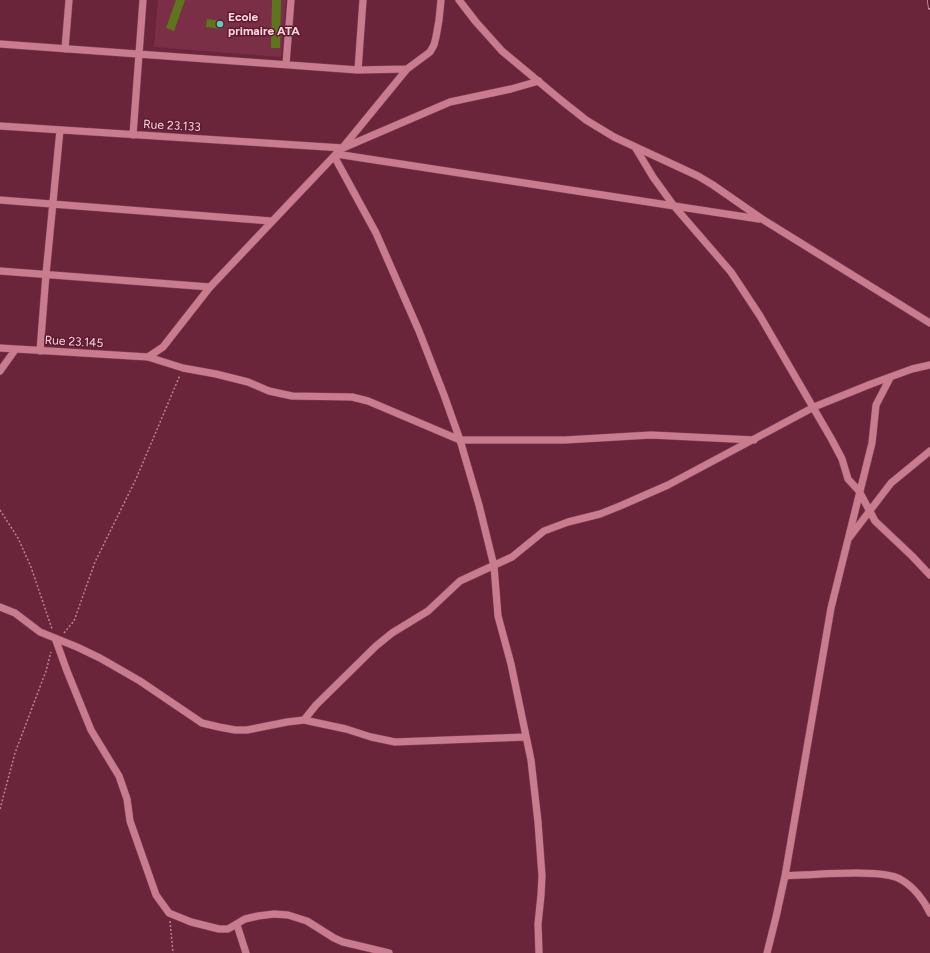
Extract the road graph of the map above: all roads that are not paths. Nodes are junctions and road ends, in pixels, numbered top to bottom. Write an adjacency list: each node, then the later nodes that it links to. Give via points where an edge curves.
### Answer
1 (69, 0): 8 (street)
2 (143, 0): 9 (street)
3 (292, 0): 10 (street)
4 (363, 0): 12 (street)
5 (441, 0): 11 (street, via 434,45 430,52)
6 (459, 0): 13 (street, via 502,51)
7 (0, 44): 8 (street)
8 (65, 49): 9 (street)
9 (140, 54): 10 (street); 16 (street)
10 (286, 64): 12 (street)
11 (407, 69): 12 (street); 18 (street)
12 (358, 70)
13 (539, 81): 17 (street, via 586,120); 18 (street, via 450,102)
14 (0, 126): 15 (street, Rue 23.133)
15 (60, 130): 16 (street, Rue 23.133); 21 (street)
16 (133, 135): 18 (street, Rue 23.133)
17 (635, 147): 22 (street); 23 (street, via 698,176)
18 (343, 148): 19 (street)
19 (336, 155): 22 (street); 24 (street); 37 (street, via 386,252)
20 (0, 200): 21 (street)
21 (53, 204): 24 (street); 26 (street)
22 (674, 206): 23 (street); 36 (street, via 731,272)
23 (762, 219): 28 (street)
24 (271, 221): 27 (street)
25 (0, 271): 26 (street)
26 (46, 274): 27 (street); 31 (street)
27 (210, 287): 32 (street, via 163,346)
28 (930, 323)
29 (0, 348): 30 (street, Rue 23.145)
30 (15, 350): 31 (street, Rue 23.145); 34 (street)
31 (40, 351): 32 (street, Rue 23.145)
32 (148, 357): 37 (street, Rue 23.145, via 183,368 248,382 269,391 292,396 368,401)
33 (930, 365): 35 (street)
34 (0, 371)
35 (890, 378): 36 (street); 40 (street, via 876,405 872,443)
36 (814, 408): 38 (street); 40 (street, via 842,459 848,479)
37 (460, 440): 38 (street, via 564,440 668,435); 43 (street)
38 (754, 440): 43 (street, via 668,485 620,506 555,526 539,535 512,557)
39 (930, 451): 41 (street, via 891,483)
40 (859, 491): 41 (street); 42 (street)
41 (870, 512): 42 (street); 44 (street, via 875,521)
42 (847, 540): 49 (street, via 831,608)
43 (494, 566): 47 (street, via 460,582 428,610 392,633 316,705); 48 (street, via 498,616)
44 (930, 575)
45 (0, 607): 46 (street, via 15,612 40,632)
46 (55, 638): 47 (street, via 100,658 140,681 202,723 247,730); 51 (street, via 91,730 119,776 127,799 130,821 156,896 169,913 191,922 219,929)
47 (304, 720): 48 (street, via 395,742)
48 (526, 737): 54 (street, via 531,760 542,876 538,924)
49 (785, 876): 50 (street, via 886,874 900,878 914,890); 55 (street)
50 (930, 913)
51 (237, 925): 52 (street); 53 (street, via 245,919 258,916 288,915 307,921 343,942)
52 (246, 953)
53 (389, 953)
54 (539, 953)
55 (767, 953)

